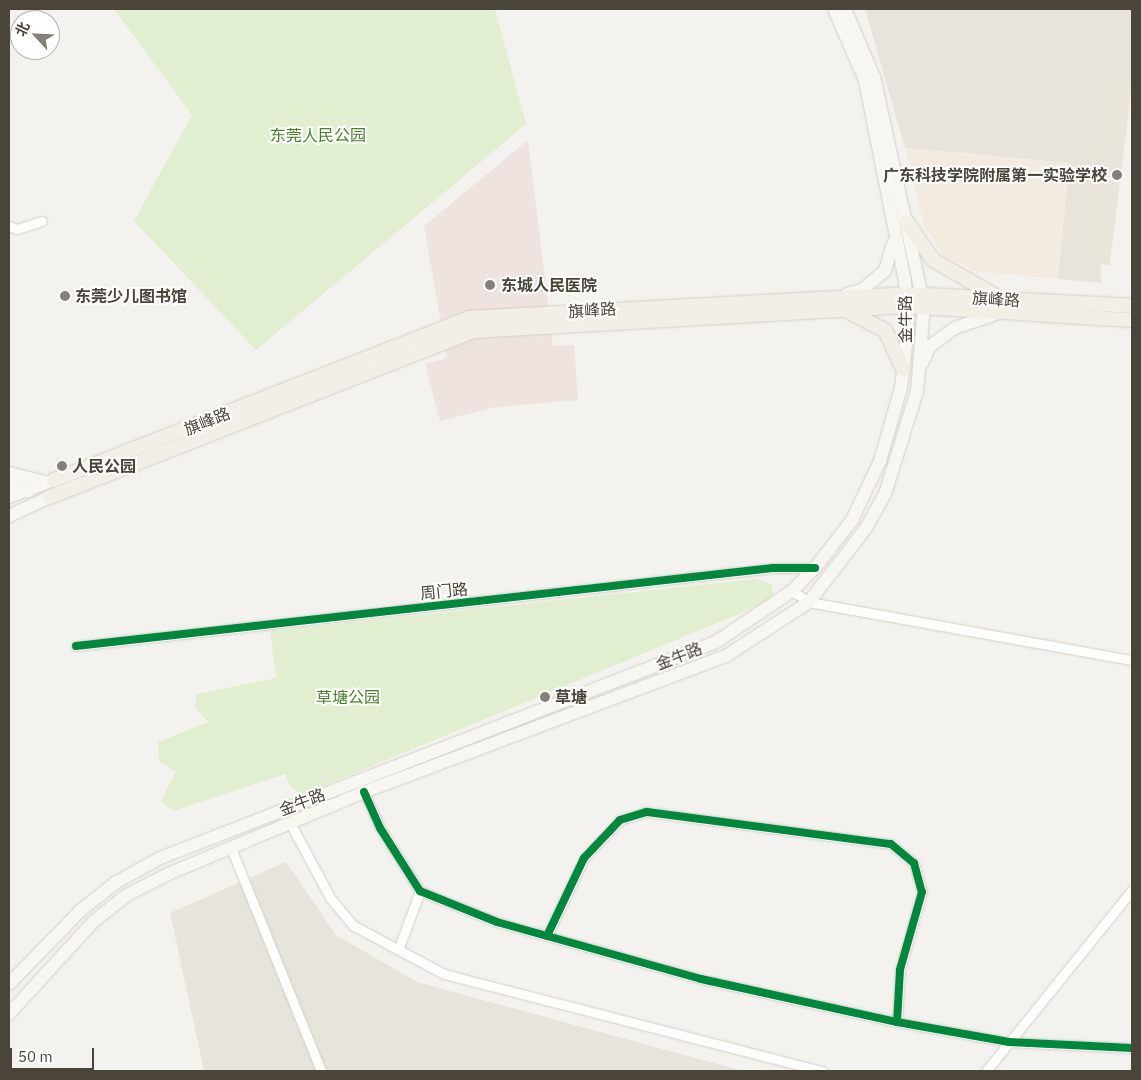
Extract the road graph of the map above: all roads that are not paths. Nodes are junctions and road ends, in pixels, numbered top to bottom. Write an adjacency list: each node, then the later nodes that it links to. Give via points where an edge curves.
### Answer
1 (834, 9): 4 (main road, 金牛路, via 865,80)
2 (846, 9): 4 (main road, via 874,77)
3 (42, 221): 5 (street, via 17,229)
4 (900, 224): 6 (main road, via 885,271 862,290); 7 (main road, 金牛路); 8 (main road); 9 (main road, via 933,260)
5 (9, 226)
6 (836, 296): 7 (main road, 旗峰路); 16 (main road, 旗峰路, via 469,318)
7 (907, 300): 8 (main road, 旗峰路); 11 (main road, 旗峰路); 13 (main road, 金牛路)
8 (923, 300): 9 (main road, 旗峰路); 14 (main road)
9 (1005, 306): 10 (main road, 旗峰路); 12 (main road, 旗峰路); 14 (main road, via 954,328 930,346)
10 (1132, 306)
11 (831, 310): 13 (main road, via 857,314 885,330); 19 (main road, 旗峰路, via 473,331)
12 (1132, 320)
13 (903, 369): 22 (main road, 金牛路, via 892,424 870,488)
14 (918, 372): 24 (main road, via 885,494 866,528)
15 (9, 473): 16 (main road, via 40,483)
16 (54, 480): 18 (main road)
17 (9, 483): 18 (main road)
18 (26, 490): 19 (main road); 20 (main road)
19 (50, 497): 21 (main road)
20 (9, 498)
21 (9, 516)
22 (815, 568): 23 (main road, 金牛路); 25 (street, 周门路, via 773,568)
23 (792, 591): 24 (street); 34 (main road, 金牛路, via 716,642 160,858 115,883 80,911)
24 (809, 602): 26 (street); 27 (main road, via 726,656)
25 (76, 646)
26 (1132, 660)
27 (364, 792): 28 (main road); 31 (street, via 380,828)
28 (290, 823): 29 (main road); 33 (street, via 331,899 354,926)
29 (231, 848): 35 (main road, via 127,895 79,935); 39 (street)
30 (1132, 890): 37 (street)
31 (420, 891): 32 (street, via 497,922); 33 (street)
32 (547, 936): 36 (street, via 701,979); 36 (street, via 584,858 620,820 647,812 891,844 914,863 922,892 900,970)
33 (398, 950): 40 (street, via 444,974)
34 (9, 984)
35 (9, 1014)
36 (897, 1022): 37 (street)
37 (1009, 1042): 38 (street); 41 (street)
38 (1132, 1048)
39 (322, 1071)
40 (823, 1071)
41 (986, 1071)

